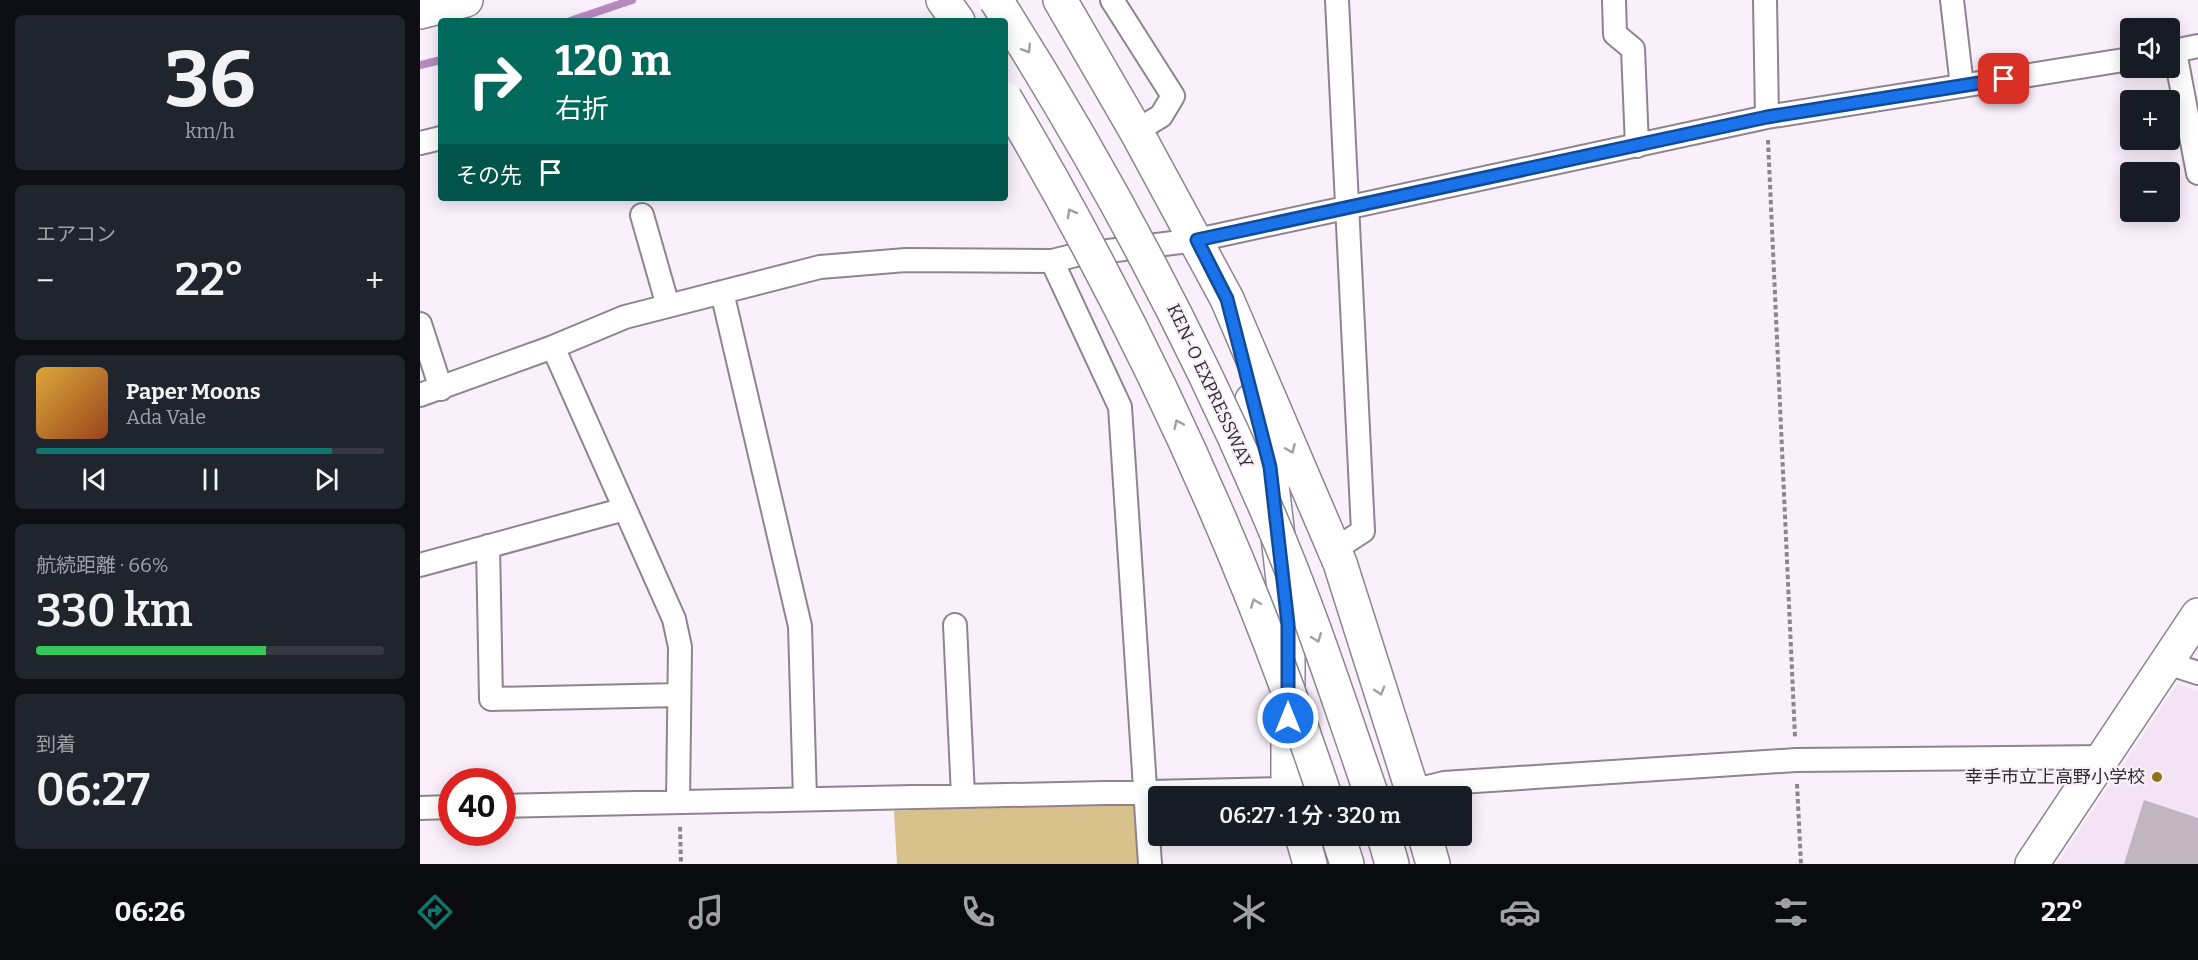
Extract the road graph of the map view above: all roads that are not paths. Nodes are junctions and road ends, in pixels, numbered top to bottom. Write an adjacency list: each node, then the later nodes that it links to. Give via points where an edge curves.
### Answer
1 (466, 0): 10 (main road)
2 (943, 0): 11 (main road)
3 (996, 0): 12 (main road, KEN-O EXPRESSWAY, one-way to 12, bridge)
4 (1060, 0): 21 (main road)
5 (1112, 0): 21 (street, via 1173,96 1161,116)
6 (1338, 0): 26 (street)
7 (1614, 0): 24 (street, via 1615,34 1633,49)
8 (1766, 0): 20 (street)
9 (1952, 0): 18 (street)
10 (420, 12)
11 (956, 18)
12 (1007, 18)
13 (1008, 19): 48 (main road, KEN-O EXPRESSWAY, one-way to 48, bridge, via 1163,288 1216,396 1272,521)
14 (2198, 46): 15 (street)
15 (2180, 50)
16 (2120, 61): 18 (street)
17 (2178, 78): 25 (street)
18 (1962, 86): 20 (street)
19 (1008, 103): 47 (main road, one-way to 19, bridge, via 1252,595 1195,461 1089,245)
20 (1767, 117): 24 (street)
21 (1136, 131): 28 (main road)
22 (438, 139): 23 (street)
23 (420, 143)
24 (1637, 146): 26 (street)
25 (2198, 173)
26 (1348, 208): 28 (street); 38 (street, via 1363,531)
27 (642, 215): 32 (street)
28 (1197, 240): 29 (street); 31 (main road)
29 (1052, 261): 30 (street, via 906,260 820,267); 51 (street, via 1120,407)
30 (722, 292): 32 (street); 53 (street, via 800,626)
31 (1227, 299): 38 (main road, one-way to 38); 46 (main road, via 1270,467 1288,624)
32 (669, 306): 34 (street, via 625,317)
33 (420, 324): 35 (street)
34 (553, 347): 35 (street); 36 (street)
35 (430, 392)
36 (625, 509): 37 (street); 44 (street, via 674,619 680,647)
37 (488, 546): 39 (street); 44 (street, via 491,699)
38 (1334, 550): 49 (main road, one-way to 49)
39 (420, 565)
40 (2198, 615): 42 (main road)
41 (955, 625): 52 (street)
42 (2167, 663): 43 (street); 45 (main road)
43 (2198, 673)
44 (679, 695): 54 (street)
45 (2105, 757): 50 (street, via 1796,760); 67 (main road)
46 (1289, 786)
47 (1322, 786)
48 (1369, 786)
49 (1410, 786)
50 (1436, 786)
51 (1146, 792): 52 (street); 62 (street)
52 (963, 796): 53 (street)
53 (805, 799): 54 (street)
54 (678, 802): 55 (street)
55 (516, 806)
56 (438, 807): 57 (street)
57 (420, 808)
58 (1305, 846): 63 (main road)
59 (1341, 846): 64 (main road)
60 (1387, 846): 65 (main road)
61 (1428, 846): 66 (main road)
62 (1150, 864)
63 (1310, 864)
64 (1347, 864)
65 (1392, 864)
66 (1433, 864)
67 (2032, 864)

